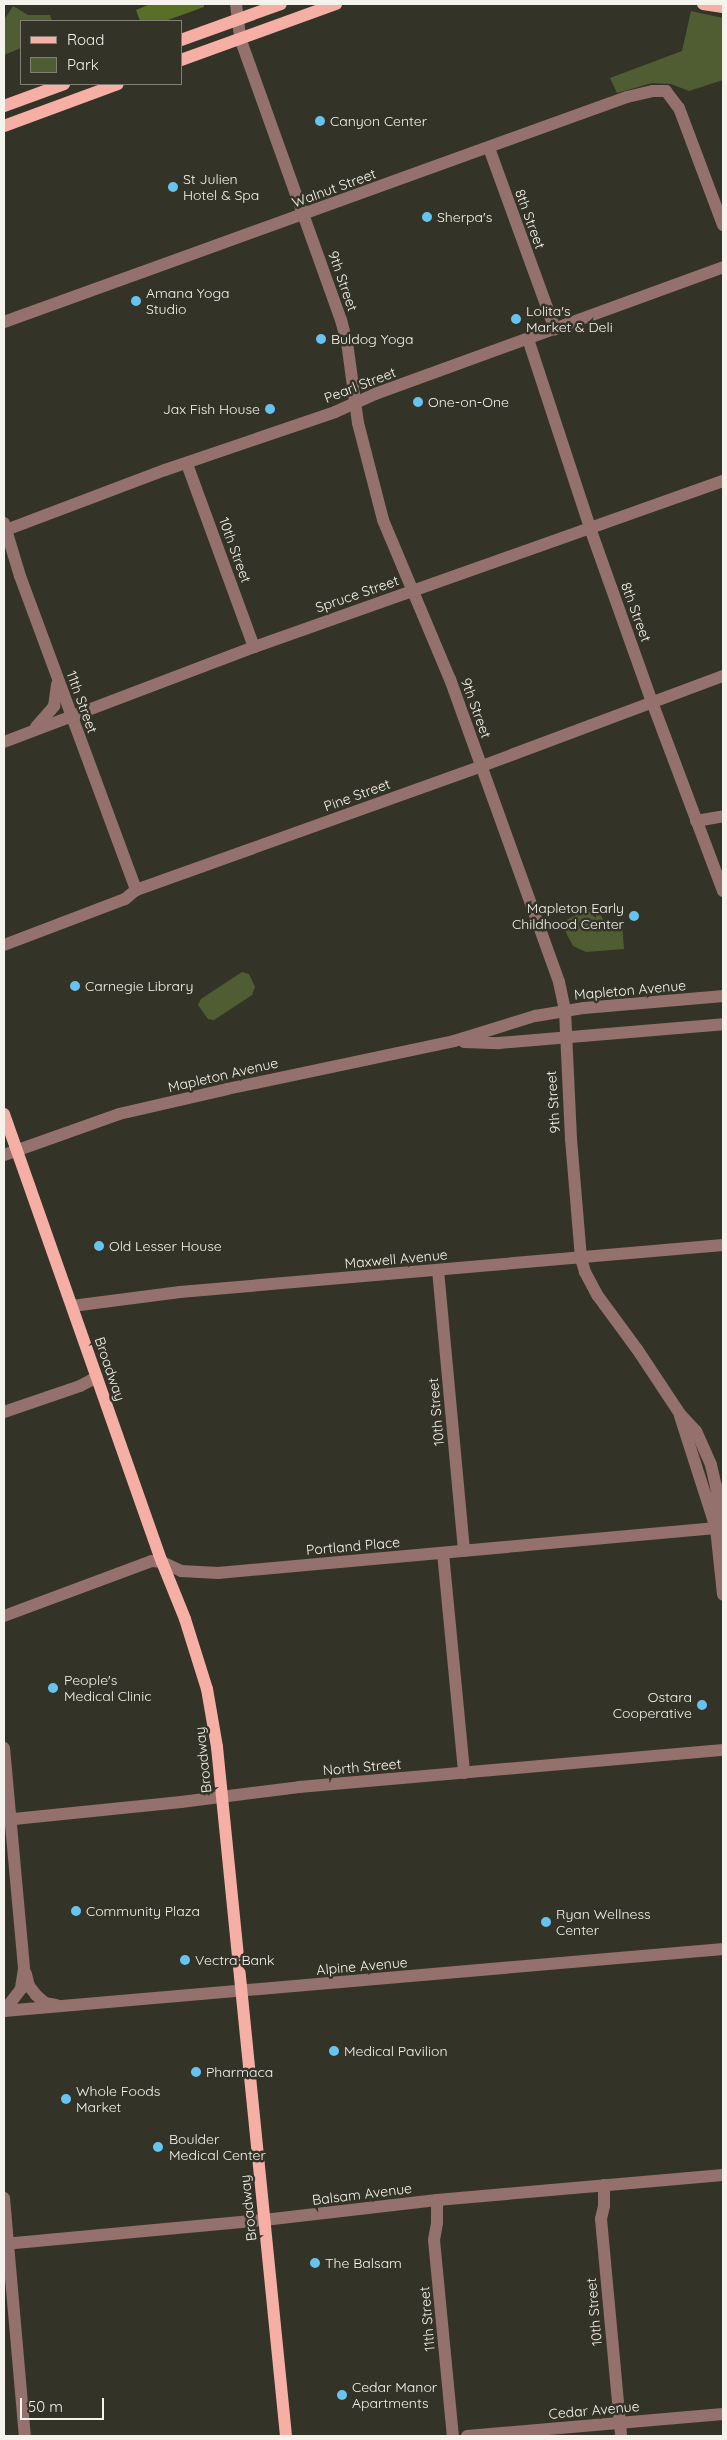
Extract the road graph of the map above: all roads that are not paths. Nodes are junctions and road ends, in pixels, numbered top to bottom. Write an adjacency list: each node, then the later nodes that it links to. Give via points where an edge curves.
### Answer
1 (236, 4): 6 (street, 9th Street)
2 (281, 4): 6 (main road)
3 (336, 4): 7 (main road)
4 (703, 4): 5 (main road)
5 (723, 7)
6 (236, 20): 7 (street, 9th Street); 8 (main road)
7 (240, 38): 9 (main road); 15 (street, 9th Street)
8 (182, 40)
9 (182, 60)
10 (61, 85): 12 (main road)
11 (115, 85): 13 (main road)
12 (4, 106)
13 (4, 126)
14 (489, 148): 15 (street, Walnut Street); 16 (street, Walnut Street, via 627,97 666,91 679,108); 19 (street, 8th Street)
15 (304, 214): 18 (street, Walnut Street); 21 (street, 9th Street, via 347,342)
16 (723, 225)
17 (723, 267): 19 (street, Pearl Street)
18 (4, 322)
19 (555, 329): 20 (street, Pearl Street)
20 (528, 339): 21 (street, Pearl Street); 25 (street, 8th Street)
21 (355, 402): 22 (street, Pearl Street); 26 (street, 9th Street, via 383,520)
22 (188, 464): 24 (street, Pearl Street); 27 (street, 10th Street)
23 (723, 481): 25 (street, Spruce Street)
24 (5, 526): 28 (street, 11th Street)
25 (590, 528): 26 (street, Spruce Street); 30 (street, 8th Street)
26 (413, 591): 27 (street, Spruce Street); 34 (street, 9th Street)
27 (254, 647): 31 (street, Spruce Street)
28 (54, 670): 31 (street, 11th Street); 32 (street, via 58,688 54,706)
29 (723, 676): 30 (street, Pine Street)
30 (652, 702): 34 (street, Pine Street); 36 (street, 8th Street)
31 (71, 715): 32 (street, Spruce Street); 37 (street, 11th Street)
32 (32, 730): 33 (street, Spruce Street)
33 (4, 742)
34 (482, 766): 37 (street, Pine Street); 41 (street, 9th Street, via 553,964)
35 (723, 816): 36 (street)
36 (696, 821): 38 (street, 8th Street)
37 (136, 890): 39 (street, Pine Street, via 125,899)
38 (723, 891)
39 (4, 946)
40 (723, 996): 41 (street, Mapleton Avenue)
41 (565, 1010): 43 (street, 9th Street); 44 (street, Mapleton Avenue, via 502,1025)
42 (723, 1024): 43 (street, Mapleton Avenue)
43 (566, 1038): 44 (street, Mapleton Avenue); 49 (street, 9th Street)
44 (454, 1042): 46 (street, Mapleton Avenue, via 119,1114)
45 (4, 1114): 46 (main road, Broadway)
46 (17, 1151): 47 (street, Mapleton Avenue); 51 (main road, Broadway)
47 (4, 1155)
48 (723, 1245): 49 (street, Maxwell Avenue)
49 (581, 1258): 50 (street, Maxwell Avenue); 54 (street, 9th Street, via 598,1296 680,1414)
50 (438, 1270): 51 (street, Maxwell Avenue, via 180,1292); 55 (street, 10th Street)
51 (72, 1306): 52 (main road, Broadway)
52 (96, 1377): 53 (street, via 80,1386); 57 (main road, Broadway)
53 (4, 1412)
54 (716, 1528): 55 (street, Portland Place); 58 (street, 9th Street)
55 (464, 1551): 56 (street, Portland Place)
56 (443, 1553): 57 (street, Portland Place, via 218,1573 181,1571); 62 (street)
57 (162, 1562): 59 (street, Portland Place, via 140,1564); 63 (main road, Broadway, via 185,1619 207,1689)
58 (723, 1595)
59 (4, 1616)
60 (4, 1748): 64 (street)
61 (723, 1750): 62 (street, North Street)
62 (464, 1773): 63 (street, North Street)
63 (222, 1797): 64 (street, North Street); 67 (main road, Broadway)
64 (7, 1820): 66 (street)
65 (723, 1949): 67 (street, Alpine Avenue)
66 (24, 1969): 68 (street, via 36,1996 45,2003); 69 (street, via 21,1989)
67 (241, 1992): 68 (street, Alpine Avenue); 74 (main road, Broadway)
68 (61, 2006): 69 (street, Alpine Avenue)
69 (4, 2011)
70 (723, 2175): 71 (street, Balsam Avenue)
71 (604, 2185): 73 (street, Balsam Avenue); 77 (street, 10th Street, via 600,2219)
72 (4, 2198): 75 (street)
73 (436, 2200): 74 (street, Balsam Avenue); 80 (street, 11th Street, via 434,2240)
74 (264, 2220): 75 (street, Balsam Avenue); 79 (main road, Broadway)
75 (6, 2244): 78 (street)
76 (723, 2414): 77 (street, Cedar Avenue)
77 (620, 2423): 81 (street, Cedar Avenue); 82 (street, 10th Street)
78 (25, 2436)
79 (286, 2436)
80 (453, 2436)
81 (467, 2436)
82 (621, 2436)

